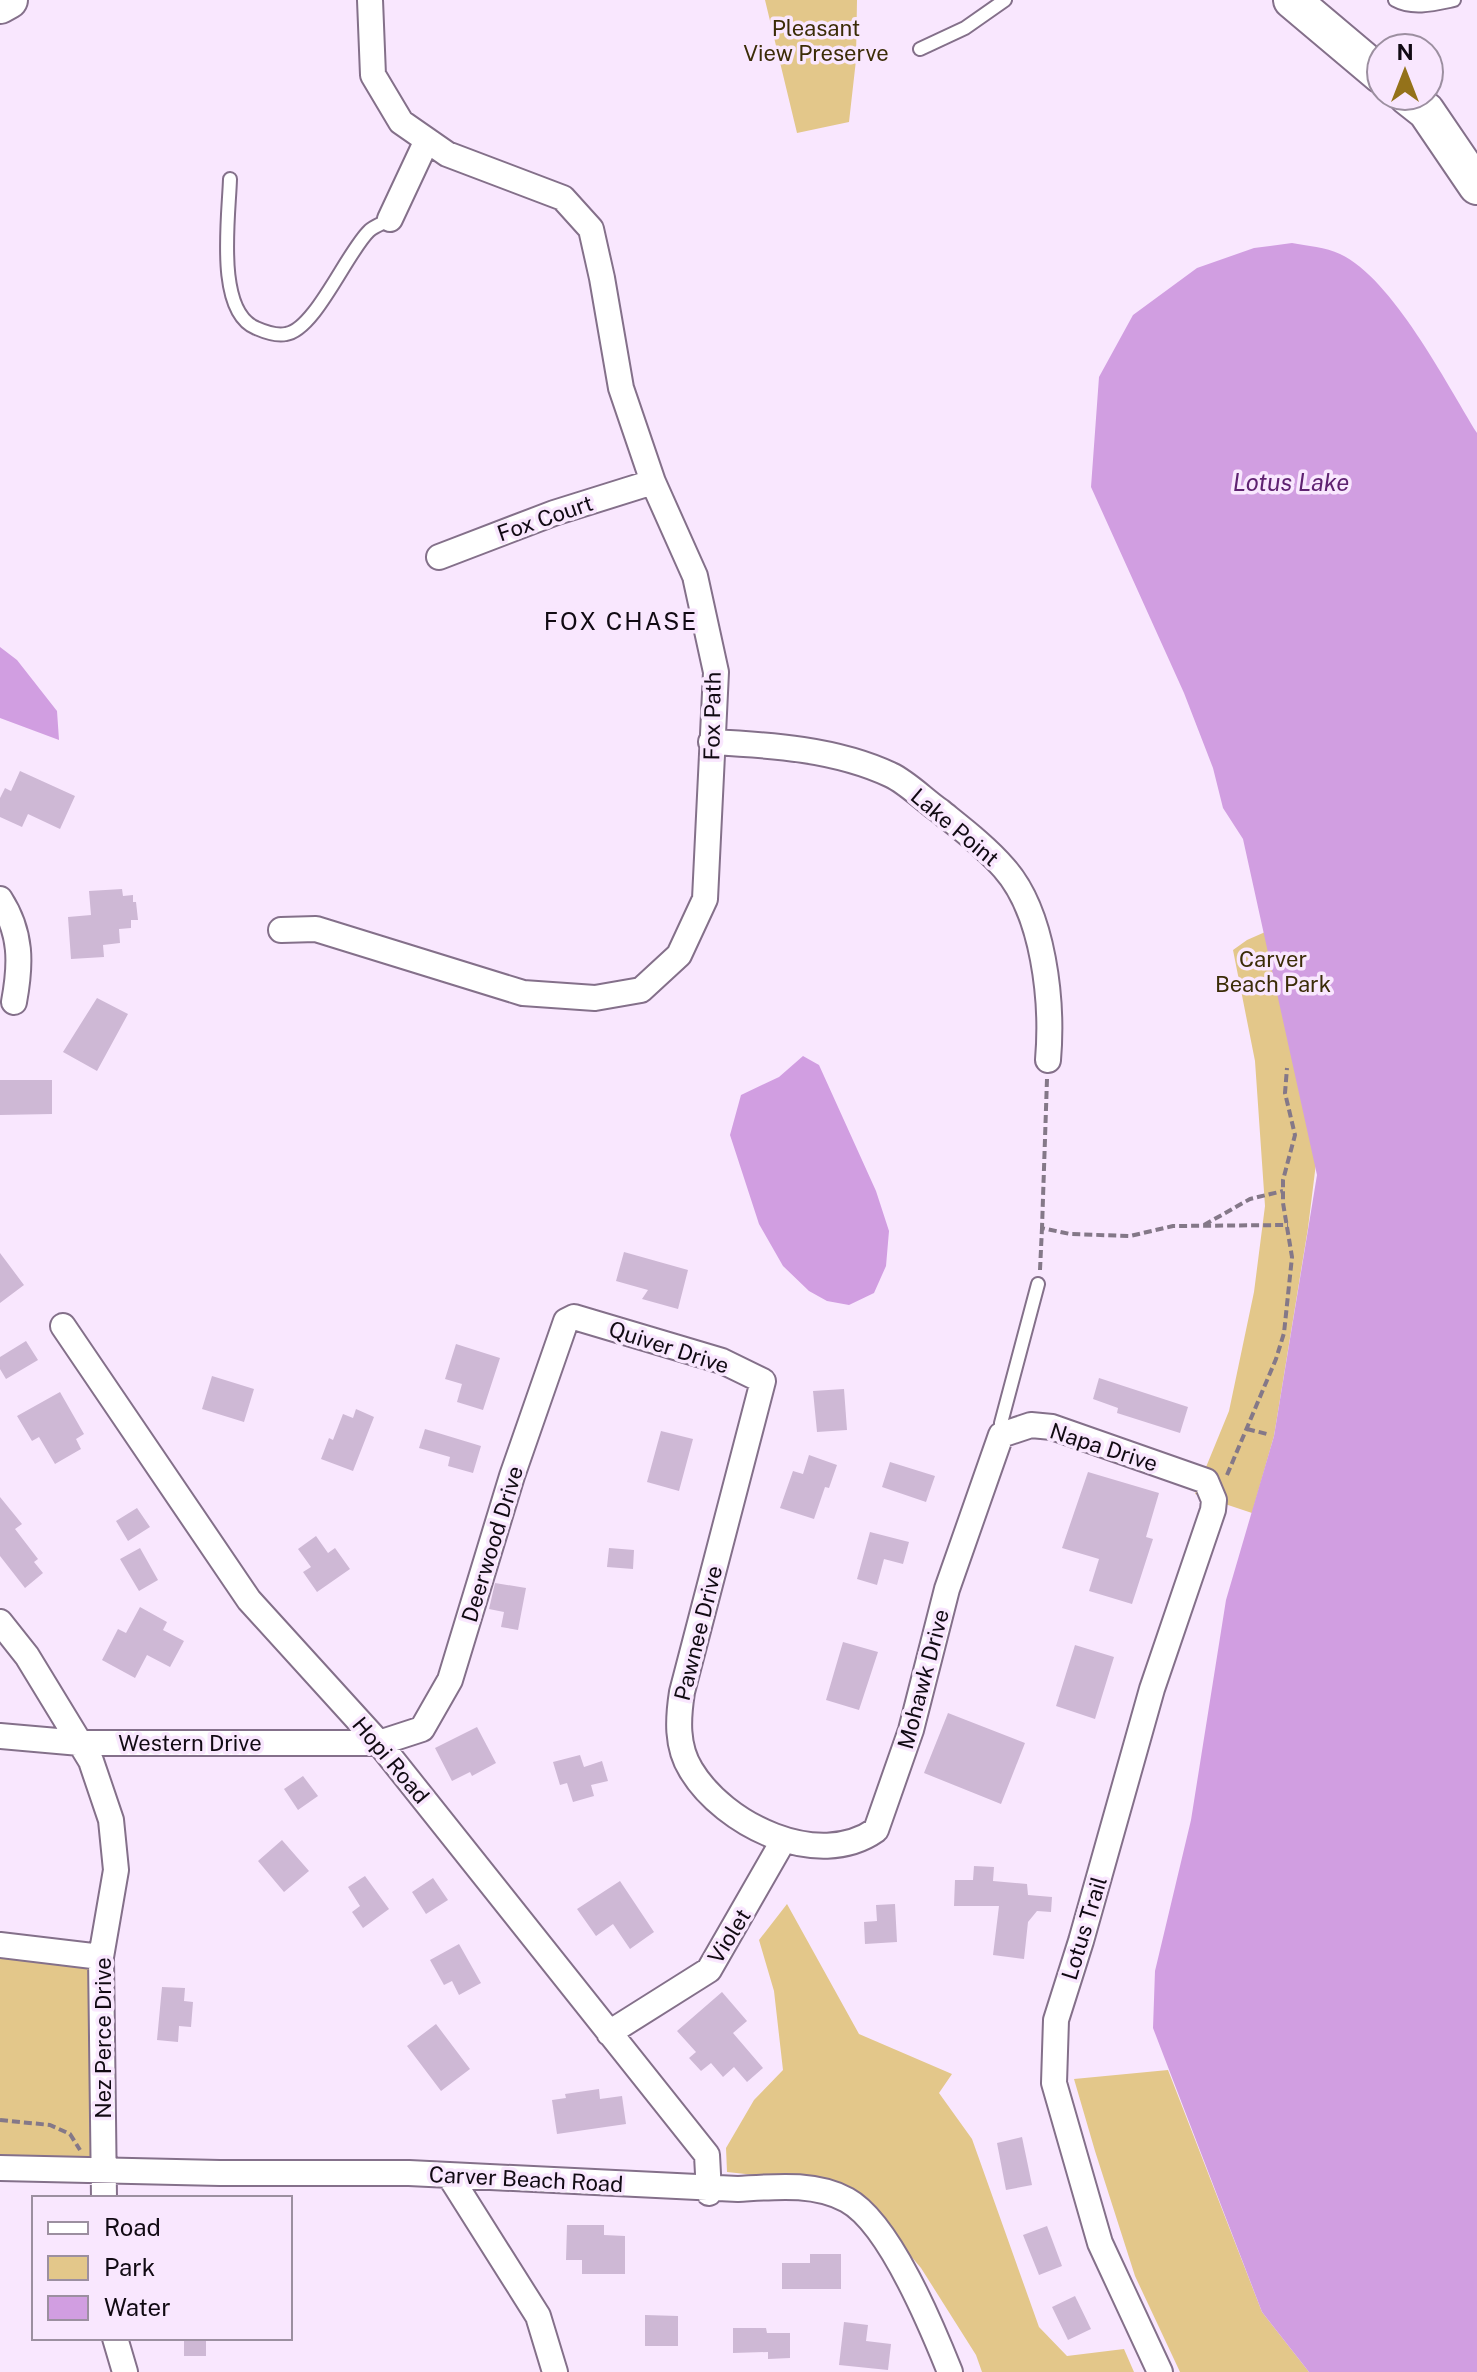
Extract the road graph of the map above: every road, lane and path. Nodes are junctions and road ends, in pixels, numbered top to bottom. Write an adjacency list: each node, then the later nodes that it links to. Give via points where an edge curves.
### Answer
1 (9, 0): 7 (street)
2 (370, 0): 11 (street, Fox Path, via 373,75 401,122)
3 (1005, 0): 8 (lane, via 965,28)
4 (1292, 0): 9 (street)
5 (1395, 0): 6 (lane, via 1424,6)
6 (1454, 0)
7 (0, 5)
8 (920, 49)
9 (1365, 62)
10 (1427, 112): 13 (street)
11 (427, 140): 14 (street); 15 (street, Fox Path, via 447,154 563,198 591,229 621,388)
12 (230, 179): 14 (lane, via 228,276 234,306 252,326 272,334 300,327 370,230)
13 (1477, 186)
14 (390, 219)
15 (653, 482): 16 (street, Fox Court); 17 (street, Fox Path, via 695,576 716,672)
16 (439, 557)
17 (711, 742): 19 (street, Fox Path, via 705,899 679,955 641,990 595,998 523,993 316,929); 21 (street, Lake Point, via 769,745 847,760 892,776 1005,869 1033,917 1047,977)
18 (0, 899): 20 (street, via 9,913 21,965)
19 (281, 930)
20 (14, 1002)
21 (1048, 1060): 26 (path)
22 (1287, 1068): 23 (path, via 1285,1093 1295,1135)
23 (1284, 1191): 24 (path); 25 (path, via 1250,1199)
24 (1288, 1225): 25 (path); 31 (path, via 1292,1257 1284,1333)
25 (1202, 1226): 26 (path, via 1130,1236)
26 (1042, 1228): 27 (path)
27 (1038, 1284): 33 (lane)
28 (574, 1317): 30 (street, Quiver Drive, via 722,1361); 38 (street, Deerwood Drive, via 566,1321 512,1476 450,1680 422,1729)
29 (63, 1326): 38 (street, Hopi Road, via 249,1600)
30 (763, 1381): 39 (street, Pawnee Drive, via 677,1726 689,1768 718,1804)
31 (1247, 1429): 32 (path); 34 (path, via 1230,1473)
32 (1267, 1434)
33 (1001, 1435): 34 (street, Napa Drive, via 1031,1425 1052,1427); 39 (street, Mohawk Drive, via 947,1589 911,1730 876,1830 862,1840 821,1847)
34 (1208, 1485): 53 (street, Lotus Trail, via 1213,1510 1152,1689 1056,2020 1054,2083 1100,2243)
35 (0, 1622): 37 (street, Nez Perce Drive)
36 (0, 1736): 37 (street, Western Drive)
37 (80, 1743): 38 (street, Western Drive); 41 (street, Nez Perce Drive, via 111,1820 116,1870)
38 (379, 1743): 42 (street, Hopi Road)
39 (783, 1841): 42 (street, Violet, via 709,1970)
40 (0, 1945): 41 (street)
41 (101, 1957): 45 (street, Nez Perce Drive)
42 (609, 2033): 47 (street, Hopi Road, via 707,2155)
43 (0, 2120): 45 (path, via 50,2125 70,2134)
44 (0, 2168): 45 (street, Carver Beach Road)
45 (93, 2170): 46 (street, Carver Beach Road); 48 (street, Nez Perce Drive)
46 (449, 2175): 47 (street, Carver Beach Road); 51 (street, via 538,2316)
47 (709, 2190): 52 (street, Carver Beach Road, via 785,2187 846,2200 888,2244)
48 (103, 2196)
49 (116, 2340): 50 (street)
50 (125, 2372)
51 (555, 2372)
52 (950, 2372)
53 (1160, 2372)

